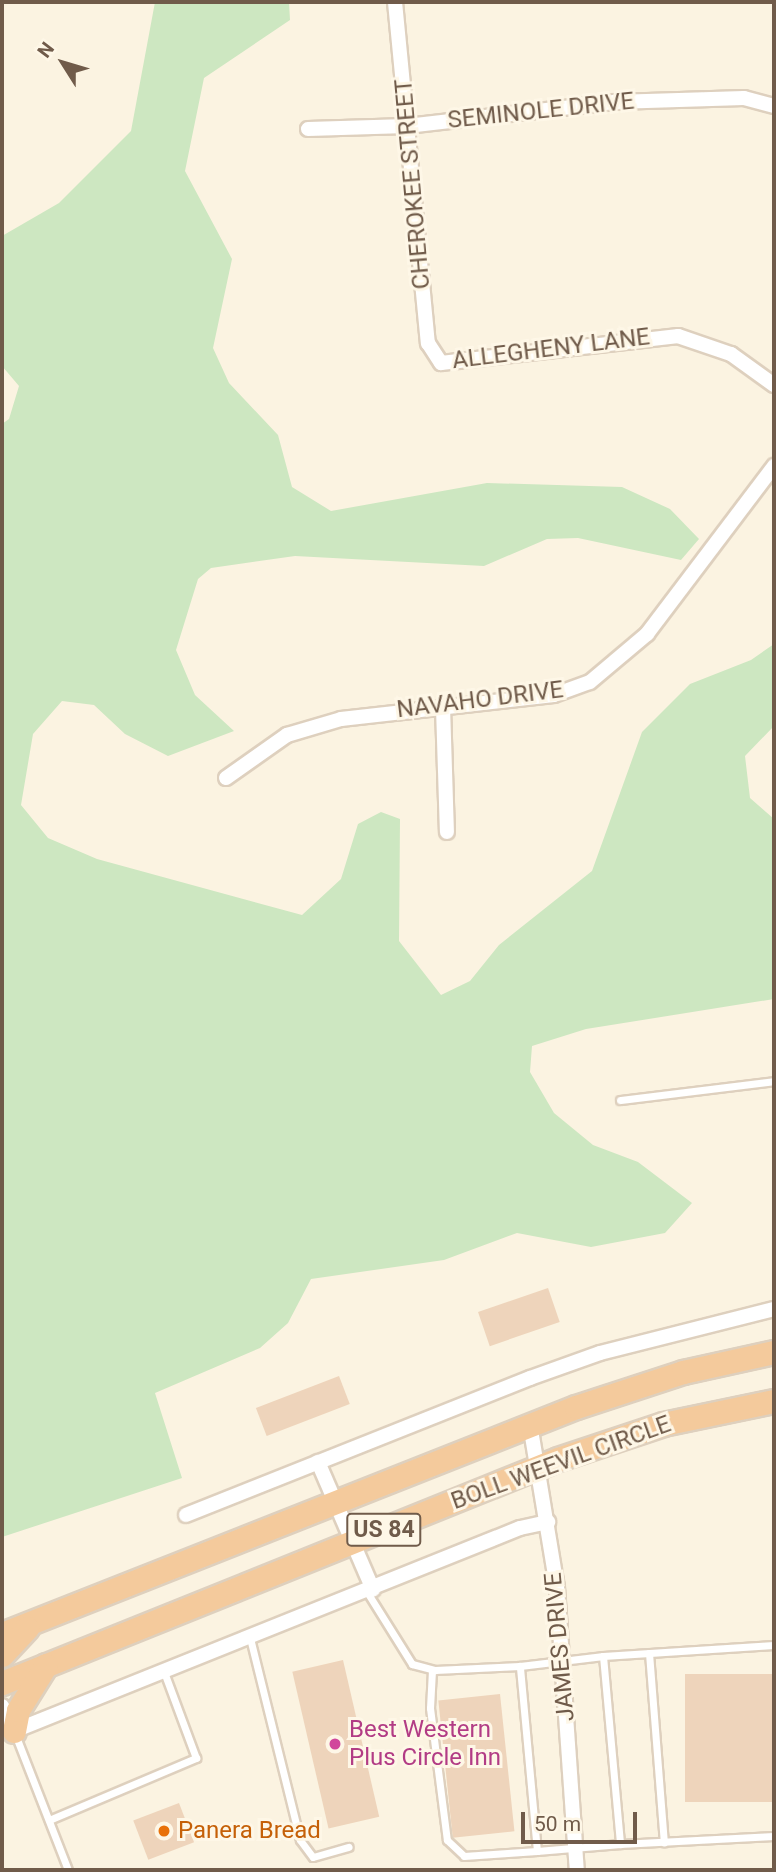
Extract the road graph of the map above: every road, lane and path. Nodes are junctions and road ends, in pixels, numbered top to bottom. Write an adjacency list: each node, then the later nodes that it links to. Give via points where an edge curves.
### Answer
1 (395, 2): 3 (street, CHEROKEE STREET)
2 (774, 106): 3 (street, SEMINOLE DRIVE, via 744,98 627,102)
3 (407, 126): 4 (street, SEMINOLE DRIVE); 5 (street, CHEROKEE STREET, via 428,343)
4 (308, 129)
5 (440, 363): 6 (street, ALLEGHENY LANE, via 678,336 731,354)
6 (774, 385)
7 (774, 466): 8 (street, NAVAHO DRIVE, via 622,661 590,682 554,695)
8 (443, 707): 9 (street, NAVAHO DRIVE, via 341,719 287,735); 10 (street)
9 (226, 778)
10 (447, 832)
11 (774, 1081): 12 (lane)
12 (620, 1100)
13 (774, 1309): 17 (street, via 600,1353)
14 (774, 1352): 16 (highway, BOLL WEEVIL CIRCLE / US 84, via 683,1372)
15 (774, 1401): 18 (highway, BOLL WEEVIL CIRCLE / US 84, via 663,1424)
16 (530, 1424): 18 (street, JAMES DRIVE); 19 (highway, BOLL WEEVIL CIRCLE / US 84)
17 (318, 1462): 19 (street); 20 (street)
18 (538, 1468): 21 (street, JAMES DRIVE); 22 (highway, BOLL WEEVIL CIRCLE / US 84)
19 (335, 1500): 22 (street); 24 (highway, BOLL WEEVIL CIRCLE / US 84)
20 (186, 1515)
21 (548, 1522): 23 (street, via 520,1528); 31 (street, JAMES DRIVE)
22 (350, 1545): 23 (street); 32 (highway, BOLL WEEVIL CIRCLE / US 84)
23 (370, 1591): 26 (street); 34 (lane, via 412,1664)
24 (34, 1621): 25 (highway, BOLL WEEVIL CIRCLE / US 84); 29 (highway)
25 (2, 1634)
26 (250, 1638): 35 (street); 43 (lane, via 300,1840 313,1857)
27 (774, 1645): 28 (lane)
28 (649, 1653): 30 (lane); 41 (lane)
29 (2, 1655)
30 (603, 1656): 31 (lane); 42 (lane)
31 (562, 1662): 33 (lane); 44 (street, JAMES DRIVE)
32 (46, 1665): 36 (highway, BOLL WEEVIL CIRCLE / US 84); 38 (highway)
33 (520, 1666): 34 (lane); 45 (lane)
34 (432, 1670): 45 (lane, via 430,1708 447,1840 464,1856)
35 (164, 1672): 38 (street); 39 (lane, via 195,1758)
36 (2, 1683)
37 (2, 1706): 38 (street)
38 (8, 1725): 39 (lane)
39 (49, 1820): 46 (lane)
40 (774, 1836): 41 (lane)
41 (664, 1842): 42 (lane)
42 (620, 1844): 44 (lane)
43 (349, 1847)
44 (576, 1849): 45 (lane); 47 (street, JAMES DRIVE)
45 (537, 1851)
46 (68, 1870)
47 (577, 1870)

